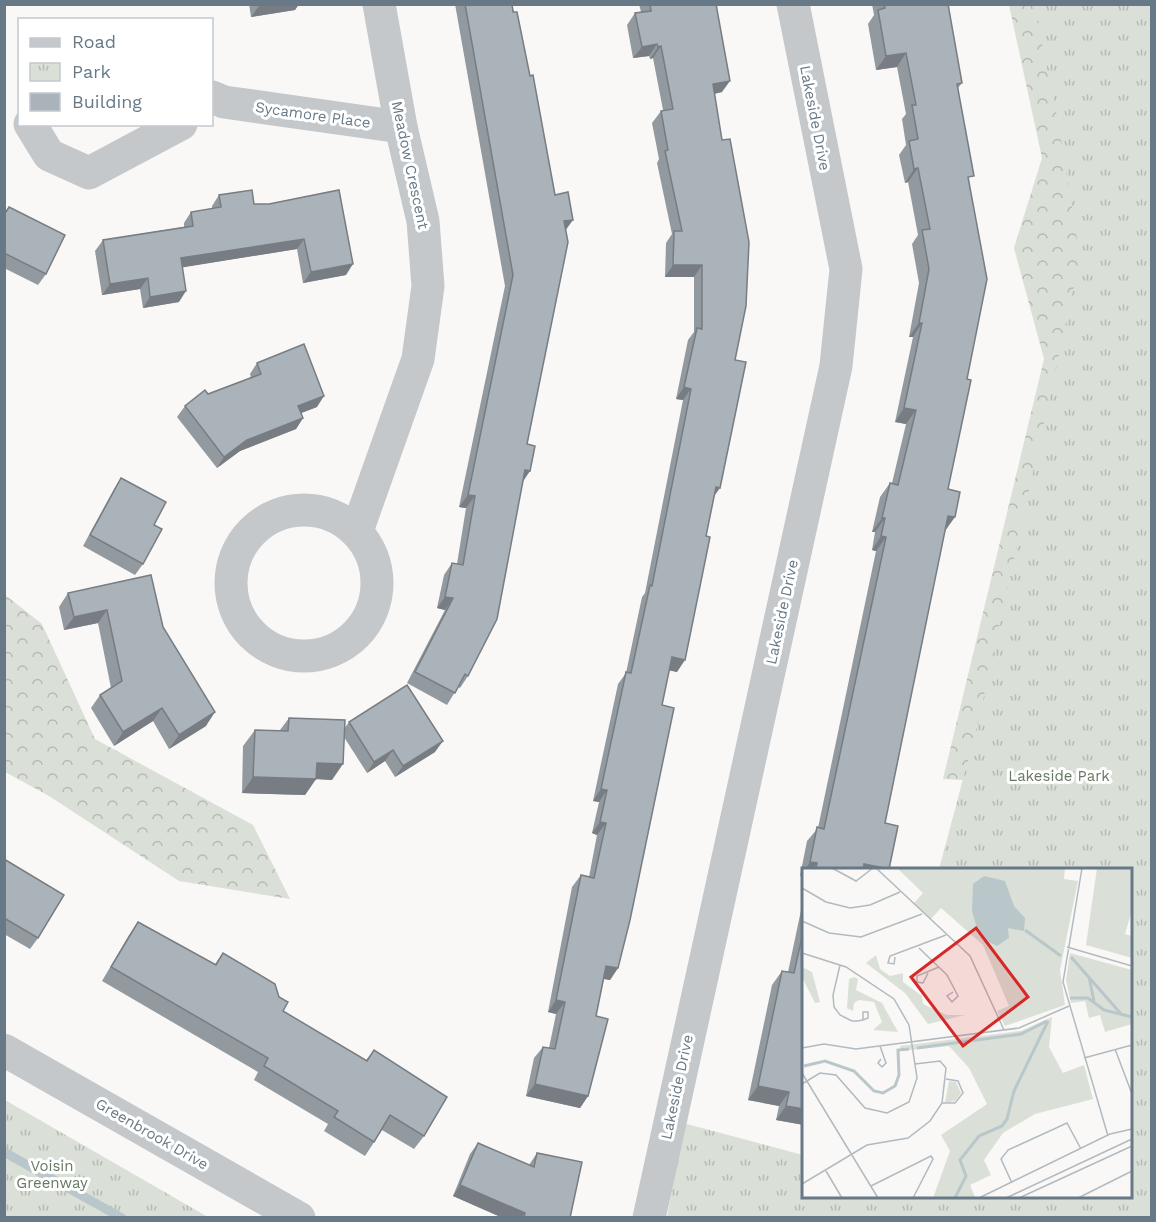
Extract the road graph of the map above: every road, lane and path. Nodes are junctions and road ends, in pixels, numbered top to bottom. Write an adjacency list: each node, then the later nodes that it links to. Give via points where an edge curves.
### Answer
1 (379, 4): 6 (street, Meadow Crescent)
2 (793, 4): 10 (street, Lakeside Drive, via 846,269 836,366)
3 (216, 103): 6 (street, Sycamore Place)
4 (31, 126): 5 (street, via 49,155 89,173)
5 (177, 126)
6 (401, 127): 7 (street, Meadow Crescent, via 423,221 428,286 418,359)
7 (357, 531): 7 (street, via 335,516 298,509 273,515 254,528 238,549 232,567 231,592 237,615 252,636 273,650 306,657 331,652 354,638 369,618 377,592 376,566)
8 (4, 1050): 9 (street, Greenbrook Drive)
9 (299, 1218)
10 (649, 1218)

